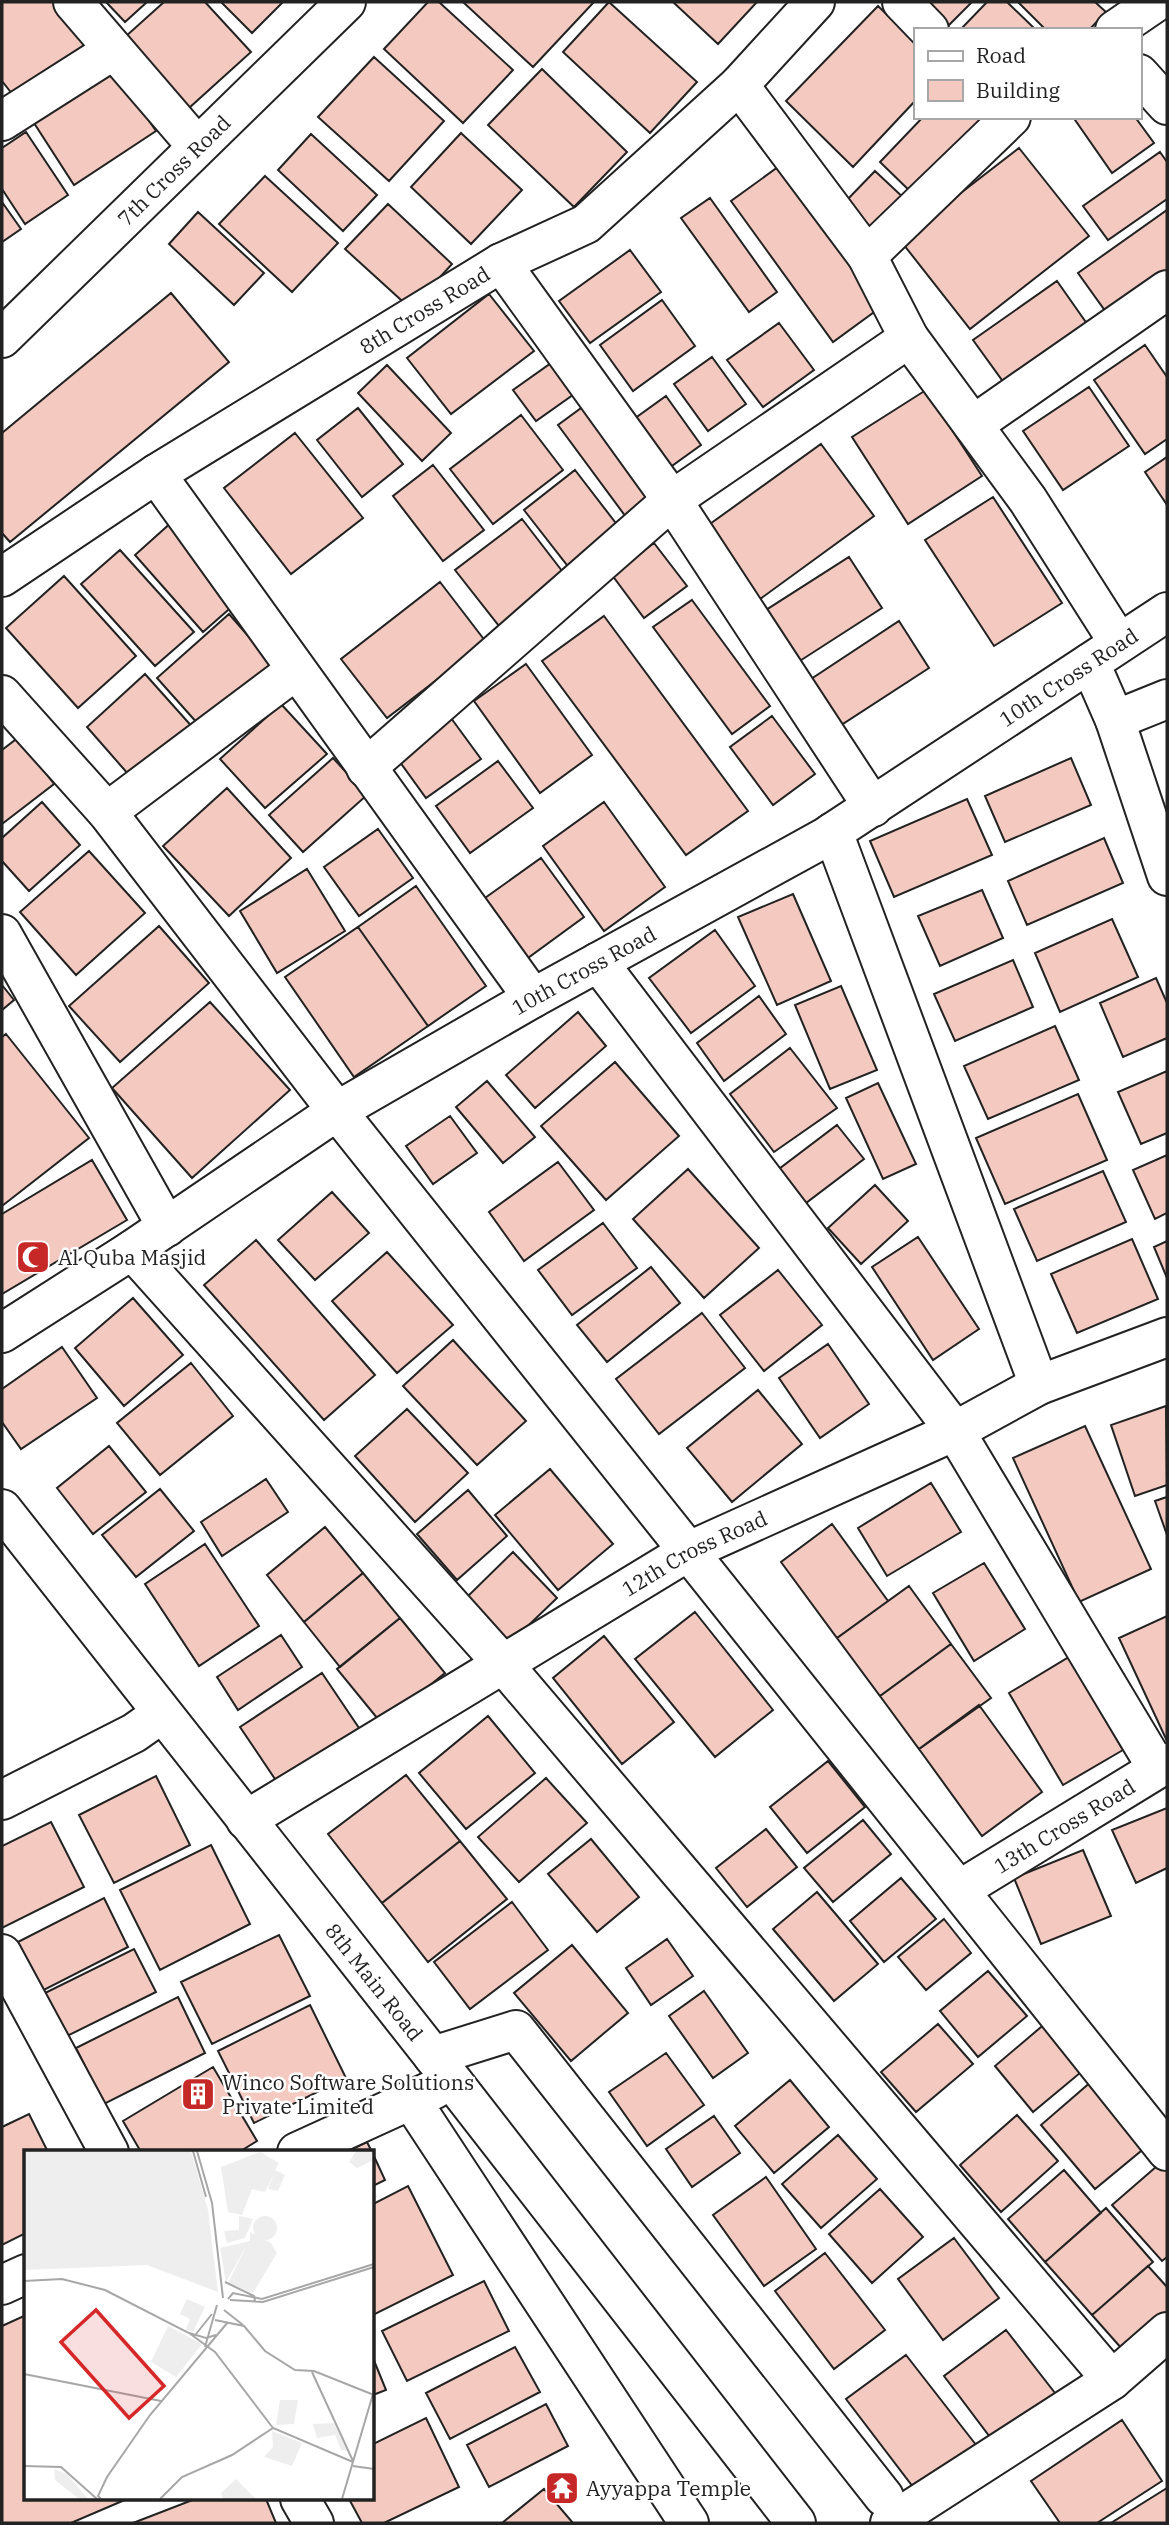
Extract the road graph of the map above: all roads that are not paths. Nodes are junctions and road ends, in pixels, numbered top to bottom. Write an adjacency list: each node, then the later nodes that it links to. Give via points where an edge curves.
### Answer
1 (73, 2): 8 (street)
2 (346, 2): 14 (street, 7th Cross Road)
3 (815, 2): 10 (street, 8th Cross Road)
4 (902, 2): 6 (street)
5 (1156, 2): 7 (street)
6 (927, 28)
7 (1118, 28)
8 (113, 51): 13 (street); 14 (street)
9 (1141, 76): 11 (street)
10 (739, 85): 15 (street); 16 (street, 8th Cross Road, via 586,224)
11 (1167, 106)
12 (1009, 119): 15 (street)
13 (2, 121)
14 (197, 145): 18 (street, 7th Cross Road)
15 (867, 256): 19 (street)
16 (501, 263): 21 (street, 8th Cross Road); 22 (street)
17 (1167, 290): 20 (street)
18 (2, 338)
19 (909, 338): 20 (street); 22 (street)
20 (973, 425): 25 (street, via 1028,500)
21 (156, 474): 23 (street, 8th Cross Road); 26 (street)
22 (672, 500): 30 (street); 31 (street)
23 (2, 576)
24 (1167, 611): 25 (street, 10th Cross Road)
25 (1104, 653): 29 (street); 31 (street, 10th Cross Road)
26 (296, 670): 30 (street); 32 (street)
27 (2, 695): 32 (street)
28 (1167, 699): 29 (street)
29 (1115, 720): 34 (street)
30 (366, 768): 37 (street)
31 (873, 807): 33 (street, 10th Cross Road)
32 (107, 812): 38 (street)
33 (834, 832): 36 (street, 10th Cross Road); 43 (street)
34 (1167, 876)
35 (2, 934): 39 (street)
36 (598, 962): 37 (street, 10th Cross Road); 44 (street)
37 (533, 998): 38 (street, 10th Cross Road)
38 (337, 1111): 39 (street, 10th Cross Road); 46 (street)
39 (167, 1227): 40 (street, 10th Cross Road)
40 (132, 1250): 41 (street, 10th Cross Road); 47 (street)
41 (2, 1332)
42 (1167, 1337): 43 (street, 12th Cross Road)
43 (1039, 1385): 44 (street, 12th Cross Road)
44 (955, 1431): 46 (street, 12th Cross Road); 49 (street)
45 (2, 1509): 48 (street, 8th Main Road)
46 (689, 1551): 47 (street, 12th Cross Road); 52 (street)
47 (504, 1665): 51 (street, 12th Cross Road); 62 (street)
48 (161, 1714): 50 (street, via 134,1733); 51 (street, 8th Main Road)
49 (1162, 1765): 52 (street, 13th Cross Road)
50 (2, 1800)
51 (246, 1820): 54 (street, 8th Main Road)
52 (961, 1889): 58 (street)
53 (2, 1954): 56 (street)
54 (443, 2068): 55 (street); 64 (street, via 516,2030); 67 (street, 8th Main Road)
55 (411, 2100): 57 (street); 66 (street)
56 (108, 2150)
57 (301, 2150)
58 (1167, 2151)
59 (24, 2275): 60 (street)
60 (2, 2285)
61 (1167, 2332): 62 (street)
62 (1112, 2380): 64 (street)
63 (301, 2500): 65 (street)
64 (887, 2510)
65 (314, 2523)
66 (689, 2523)
67 (796, 2523)

